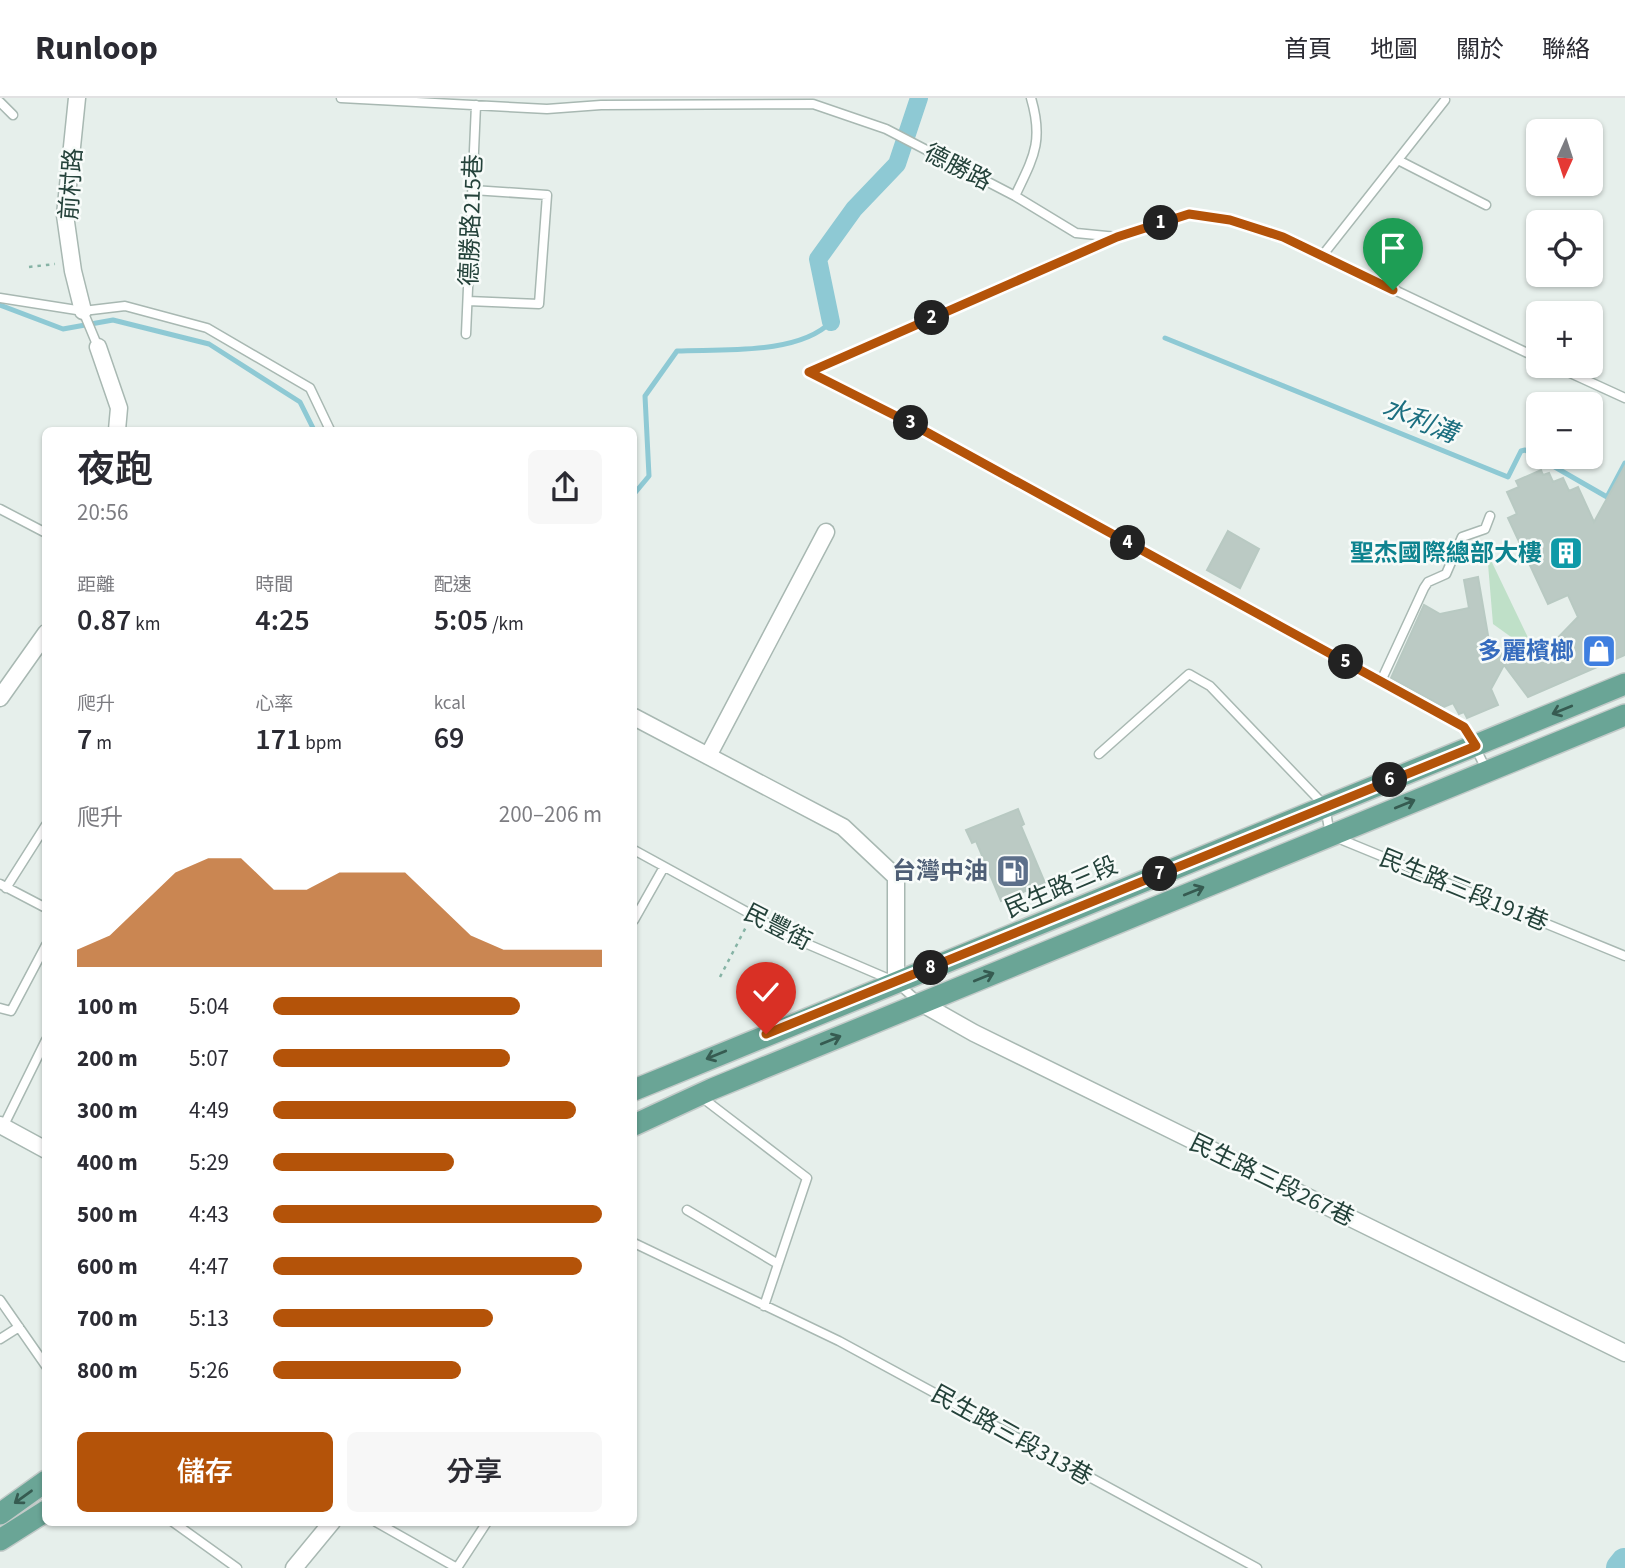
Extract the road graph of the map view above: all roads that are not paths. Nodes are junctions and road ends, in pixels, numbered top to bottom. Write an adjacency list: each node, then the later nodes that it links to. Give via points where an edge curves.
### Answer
1 (77, 98): 17 (street, 前村路, via 65,215)
2 (341, 98): 7 (lane, 德勝路)
3 (1031, 98): 11 (lane, via 1037,149)
4 (1445, 100): 9 (lane)
5 (0, 102): 8 (lane)
6 (602, 102): 7 (lane, 德勝路, via 547,109); 11 (lane, 德勝路, via 813,104 886,129)
7 (476, 105): 10 (lane, 德勝路215巷)
8 (13, 115)
9 (1398, 160): 12 (lane); 14 (lane)
10 (473, 190): 16 (lane, 德勝路215巷); 16 (lane, via 547,195 539,304)
11 (1014, 196): 13 (lane, 德勝路, via 1076,233)
12 (1486, 205)
13 (1117, 237): 14 (lane, 德勝路, via 1189,214 1230,220); 30 (lane, via 809,372)
14 (1322, 256): 20 (lane, 德勝路)
15 (0, 298): 17 (lane)
16 (468, 301): 18 (lane, 德勝路215巷)
17 (83, 311): 19 (lane); 24 (lane, via 125,306 207,328 310,388)
18 (466, 334)
19 (98, 347): 23 (street, via 120,408)
20 (1526, 352)
21 (1581, 378): 22 (lane)
22 (1625, 398)
23 (117, 427)
24 (329, 427)
25 (0, 509): 27 (lane)
26 (1490, 516): 30 (lane, via 1485,529 1462,537 1446,574 1424,587)
27 (42, 531)
28 (826, 532): 37 (street)
29 (42, 639): 32 (street)
30 (1381, 681): 35 (lane, via 1465,727)
31 (1625, 684): 35 (main road, 民生路三段, one-way to 35)
32 (0, 698)
33 (1625, 715): 38 (main road)
34 (637, 719): 37 (street)
35 (1476, 746): 38 (lane); 39 (main road, 民生路三段)
36 (1099, 754): 39 (lane, via 1189,674 1210,686)
37 (708, 756): 49 (street, via 842,827 896,877)
38 (1487, 771): 41 (main road, one-way to 38)
39 (1325, 806): 41 (lane); 49 (main road, 民生路三段)
40 (42, 831): 44 (lane)
41 (1331, 835): 48 (lane, 民生路三段191巷); 50 (main road, one-way to 41)
42 (637, 852): 43 (lane, 民豐街)
43 (664, 867): 46 (lane); 49 (lane, 民豐街, via 798,940)
44 (3, 886): 45 (lane)
45 (42, 906)
46 (637, 915)
47 (42, 953): 51 (lane, via 11,1011)
48 (1625, 956)
49 (896, 982): 50 (lane, 民豐街); 53 (main road, 民生路三段, one-way to 53)
50 (921, 1003): 54 (main road, one-way to 50); 65 (street, 民生路三段267巷)
51 (0, 1008)
52 (42, 1048): 56 (lane)
53 (637, 1089)
54 (698, 1095): 55 (main road); 60 (lane, via 807,1178)
55 (637, 1124)
56 (1, 1126): 57 (street)
57 (42, 1148)
58 (687, 1210): 60 (lane)
59 (637, 1244): 62 (lane, 民生路三段313巷)
60 (778, 1264): 62 (lane)
61 (0, 1300): 63 (lane)
62 (764, 1306): 78 (lane, 民生路三段313巷, via 839,1341)
63 (19, 1327): 64 (lane); 66 (lane)
64 (0, 1339)
65 (1625, 1353)
66 (42, 1360)
67 (42, 1484): 69 (main road, one-way to 69)
68 (42, 1513): 74 (main road)
69 (0, 1514)
70 (179, 1526): 75 (lane)
71 (329, 1526): 76 (street)
72 (383, 1526): 77 (lane)
73 (484, 1526): 77 (lane)
74 (0, 1540)
75 (237, 1568)
76 (293, 1568)
77 (457, 1568)
78 (1257, 1568)

